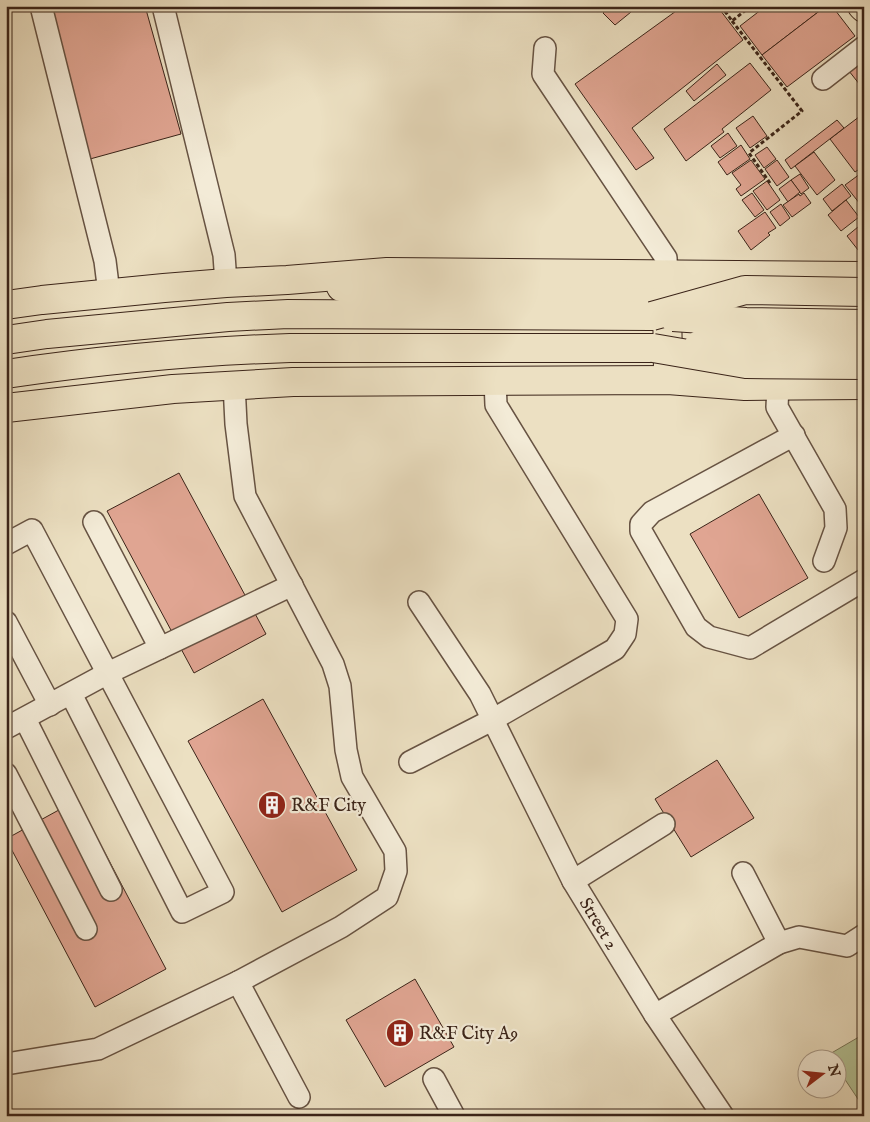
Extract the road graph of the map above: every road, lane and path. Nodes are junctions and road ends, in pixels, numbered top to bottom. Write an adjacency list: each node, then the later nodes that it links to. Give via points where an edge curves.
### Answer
1 (41, 6): 13 (street, via 105,261)
2 (163, 6): 11 (street, via 224,255)
3 (721, 6): 5 (path)
4 (751, 6): 5 (path)
5 (732, 21): 9 (path, via 802,111 749,152)
6 (864, 47): 8 (street)
7 (545, 48): 14 (street, via 543,74 666,258)
8 (823, 79)
9 (770, 183)
10 (864, 276): 14 (highway, via 743,274)
11 (226, 282): 13 (highway); 14 (highway, via 387,272)
12 (864, 292): 14 (highway, bridge, via 745,290)
13 (109, 293): 15 (highway)
14 (662, 295): 16 (highway, via 745,306); 17 (highway, bridge, via 746,322); 18 (highway, via 183,320); 24 (highway)
15 (6, 305)
16 (864, 308)
17 (864, 324)
18 (6, 340)
19 (864, 344): 20 (highway, bridge, via 744,343)
20 (653, 348): 21 (highway, bridge, via 746,364); 22 (highway, via 290,348 166,355)
21 (864, 365)
22 (6, 374)
23 (495, 380): 24 (highway); 25 (highway); 41 (street, via 496,406 627,619 625,634 615,649)
24 (668, 380): 27 (highway)
25 (234, 384): 28 (highway, via 172,388); 34 (street, via 245,496)
26 (864, 385): 27 (highway)
27 (778, 386): 29 (street, via 777,408)
28 (6, 408)
29 (794, 435): 32 (street, via 835,509 836,528); 33 (street, via 652,512 641,524 641,530 696,627 709,637 750,648)
30 (94, 522): 37 (street)
31 (6, 544): 38 (street, via 32,530)
32 (824, 561)
33 (864, 580)
34 (292, 584): 37 (street); 52 (street, via 333,664 340,686 352,777 395,851 396,871 387,897 341,927)
35 (418, 602): 41 (street, Street 2, via 480,694)
36 (6, 622): 40 (street)
37 (160, 648): 38 (street)
38 (108, 673): 39 (street); 39 (street, via 223,892 182,912)
39 (71, 694): 40 (street)
40 (50, 705): 42 (street)
41 (492, 720): 43 (street); 47 (street, Street 2)
42 (15, 723): 48 (street)
43 (410, 762)
44 (6, 774): 49 (street)
45 (664, 824): 47 (street)
46 (743, 874): 51 (street)
47 (573, 881): 53 (street, Street 2)
48 (112, 890)
49 (86, 930)
50 (864, 935): 51 (street, via 847,946 799,937)
51 (779, 943): 53 (street)
52 (238, 982): 54 (street, via 98,1049); 56 (street)
53 (656, 1015): 58 (street, Street 2)
54 (6, 1064)
55 (434, 1079): 57 (street)
56 (299, 1097)
57 (454, 1116)
58 (723, 1116)

